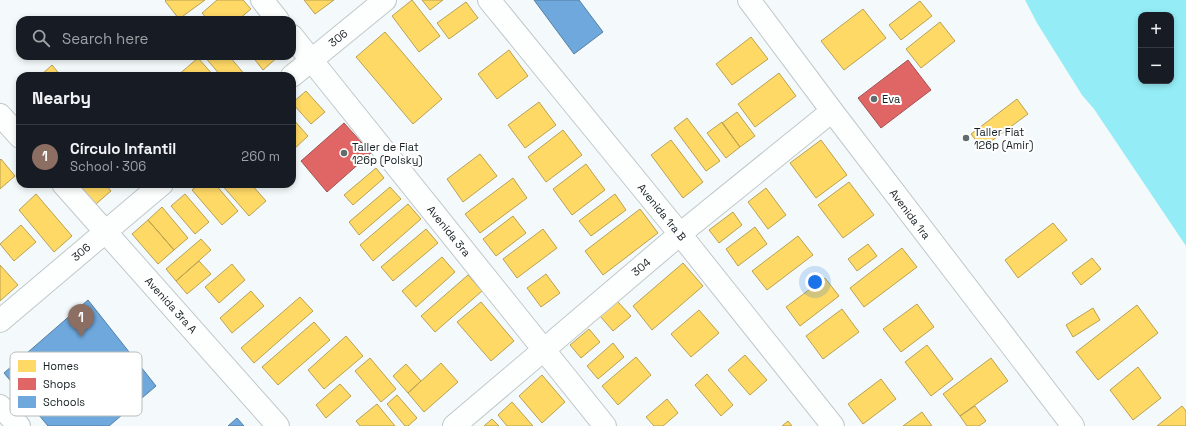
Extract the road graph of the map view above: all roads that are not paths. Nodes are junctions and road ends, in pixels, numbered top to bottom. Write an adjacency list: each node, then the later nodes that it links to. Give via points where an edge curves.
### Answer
1 (262, 0): 5 (street)
2 (384, 0): 7 (street, 306)
3 (489, 0): 15 (street, Avenida 1ra B)
4 (749, 0): 9 (street, Avenida 1ra)
5 (275, 16)
6 (296, 41): 7 (street, Avenida 3ra)
7 (311, 60): 8 (street, 306); 17 (street, Avenida 3ra)
8 (296, 73)
9 (832, 111): 15 (street, 304); 24 (street, Avenida 1ra)
10 (0, 115): 11 (street)
11 (16, 133)
12 (67, 188): 14 (street, Avenida 3ra A)
13 (157, 188): 14 (street, 306)
14 (106, 231): 16 (street, 306); 20 (street, Avenida 3ra A)
15 (680, 234): 17 (street, 304); 23 (street, Avenida 1ra B)
16 (0, 321)
17 (544, 350): 21 (street, 304); 22 (street, Avenida 3ra)
18 (0, 406): 19 (street)
19 (19, 426)
20 (278, 426)
21 (454, 426)
22 (605, 426)
23 (833, 426)
24 (1073, 426)

